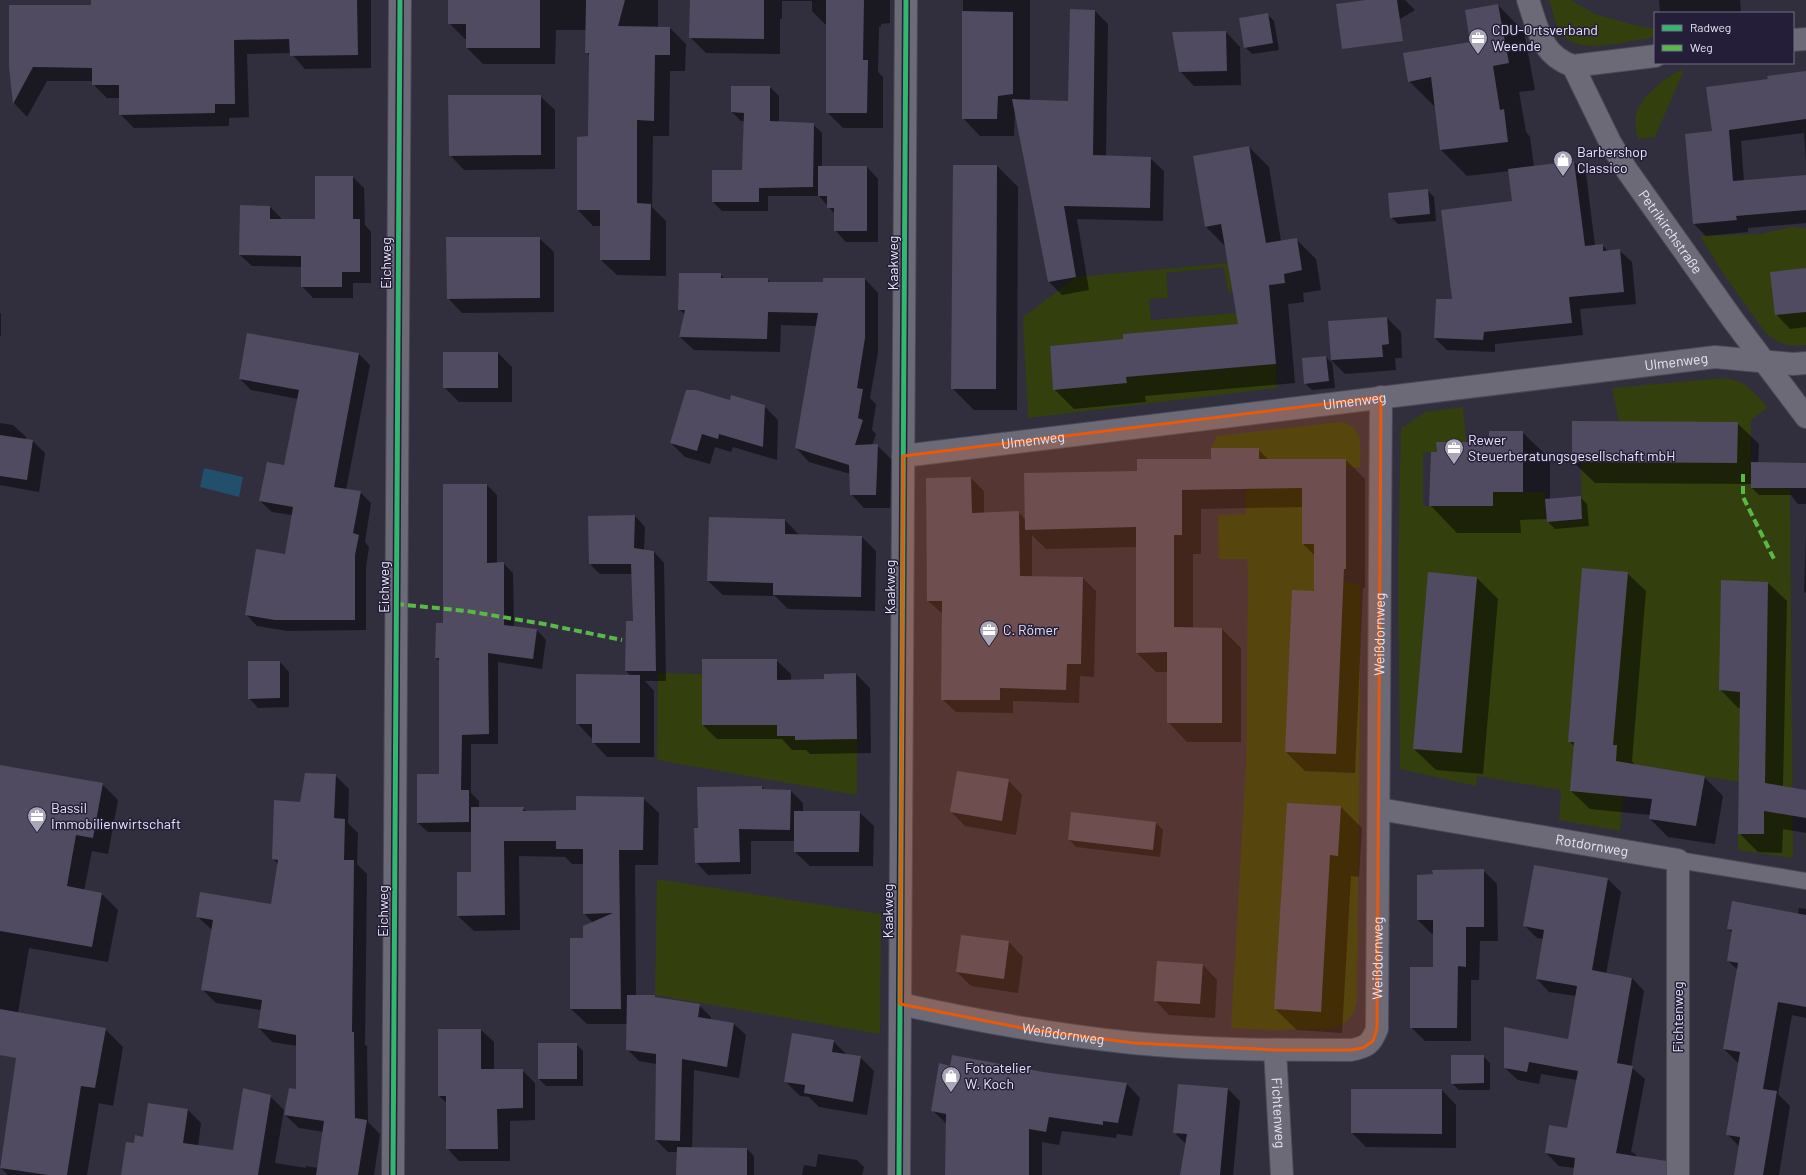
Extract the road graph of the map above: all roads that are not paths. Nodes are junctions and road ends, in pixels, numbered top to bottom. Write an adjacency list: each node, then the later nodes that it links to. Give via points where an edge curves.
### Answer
1 (400, 0): 18 (street, Eichweg)
2 (906, 0): 12 (street, Kaakweg)
3 (1528, 0): 7 (street, via 1541,41 1551,54)
4 (1806, 38): 5 (street)
5 (1794, 40)
6 (1654, 56): 7 (street)
7 (1573, 66): 8 (street, Petrikirchstraße, via 1626,169)
8 (1764, 361): 9 (street, Ulmenweg); 10 (street, Ulmenweg, via 1715,357); 11 (street, Petrikirchstraße)
9 (1806, 363)
10 (1381, 397): 12 (street, Ulmenweg); 13 (street, Weißdornweg)
11 (1806, 418)
12 (903, 456): 16 (street, Kaakweg)
13 (1379, 809): 14 (street, Rotdornweg); 17 (street, Weißdornweg, via 1377,1029 1373,1041 1363,1048 1351,1050)
14 (1678, 860): 15 (lane, Rotdornweg); 21 (street, Fichtenweg)
15 (1806, 881)
16 (900, 1004): 17 (street, Weißdornweg, via 1032,1030 1134,1043); 19 (street, Kaakweg)
17 (1275, 1050): 20 (street, Fichtenweg)
18 (393, 1175)
19 (899, 1175)
20 (1282, 1175)
21 (1678, 1175)

